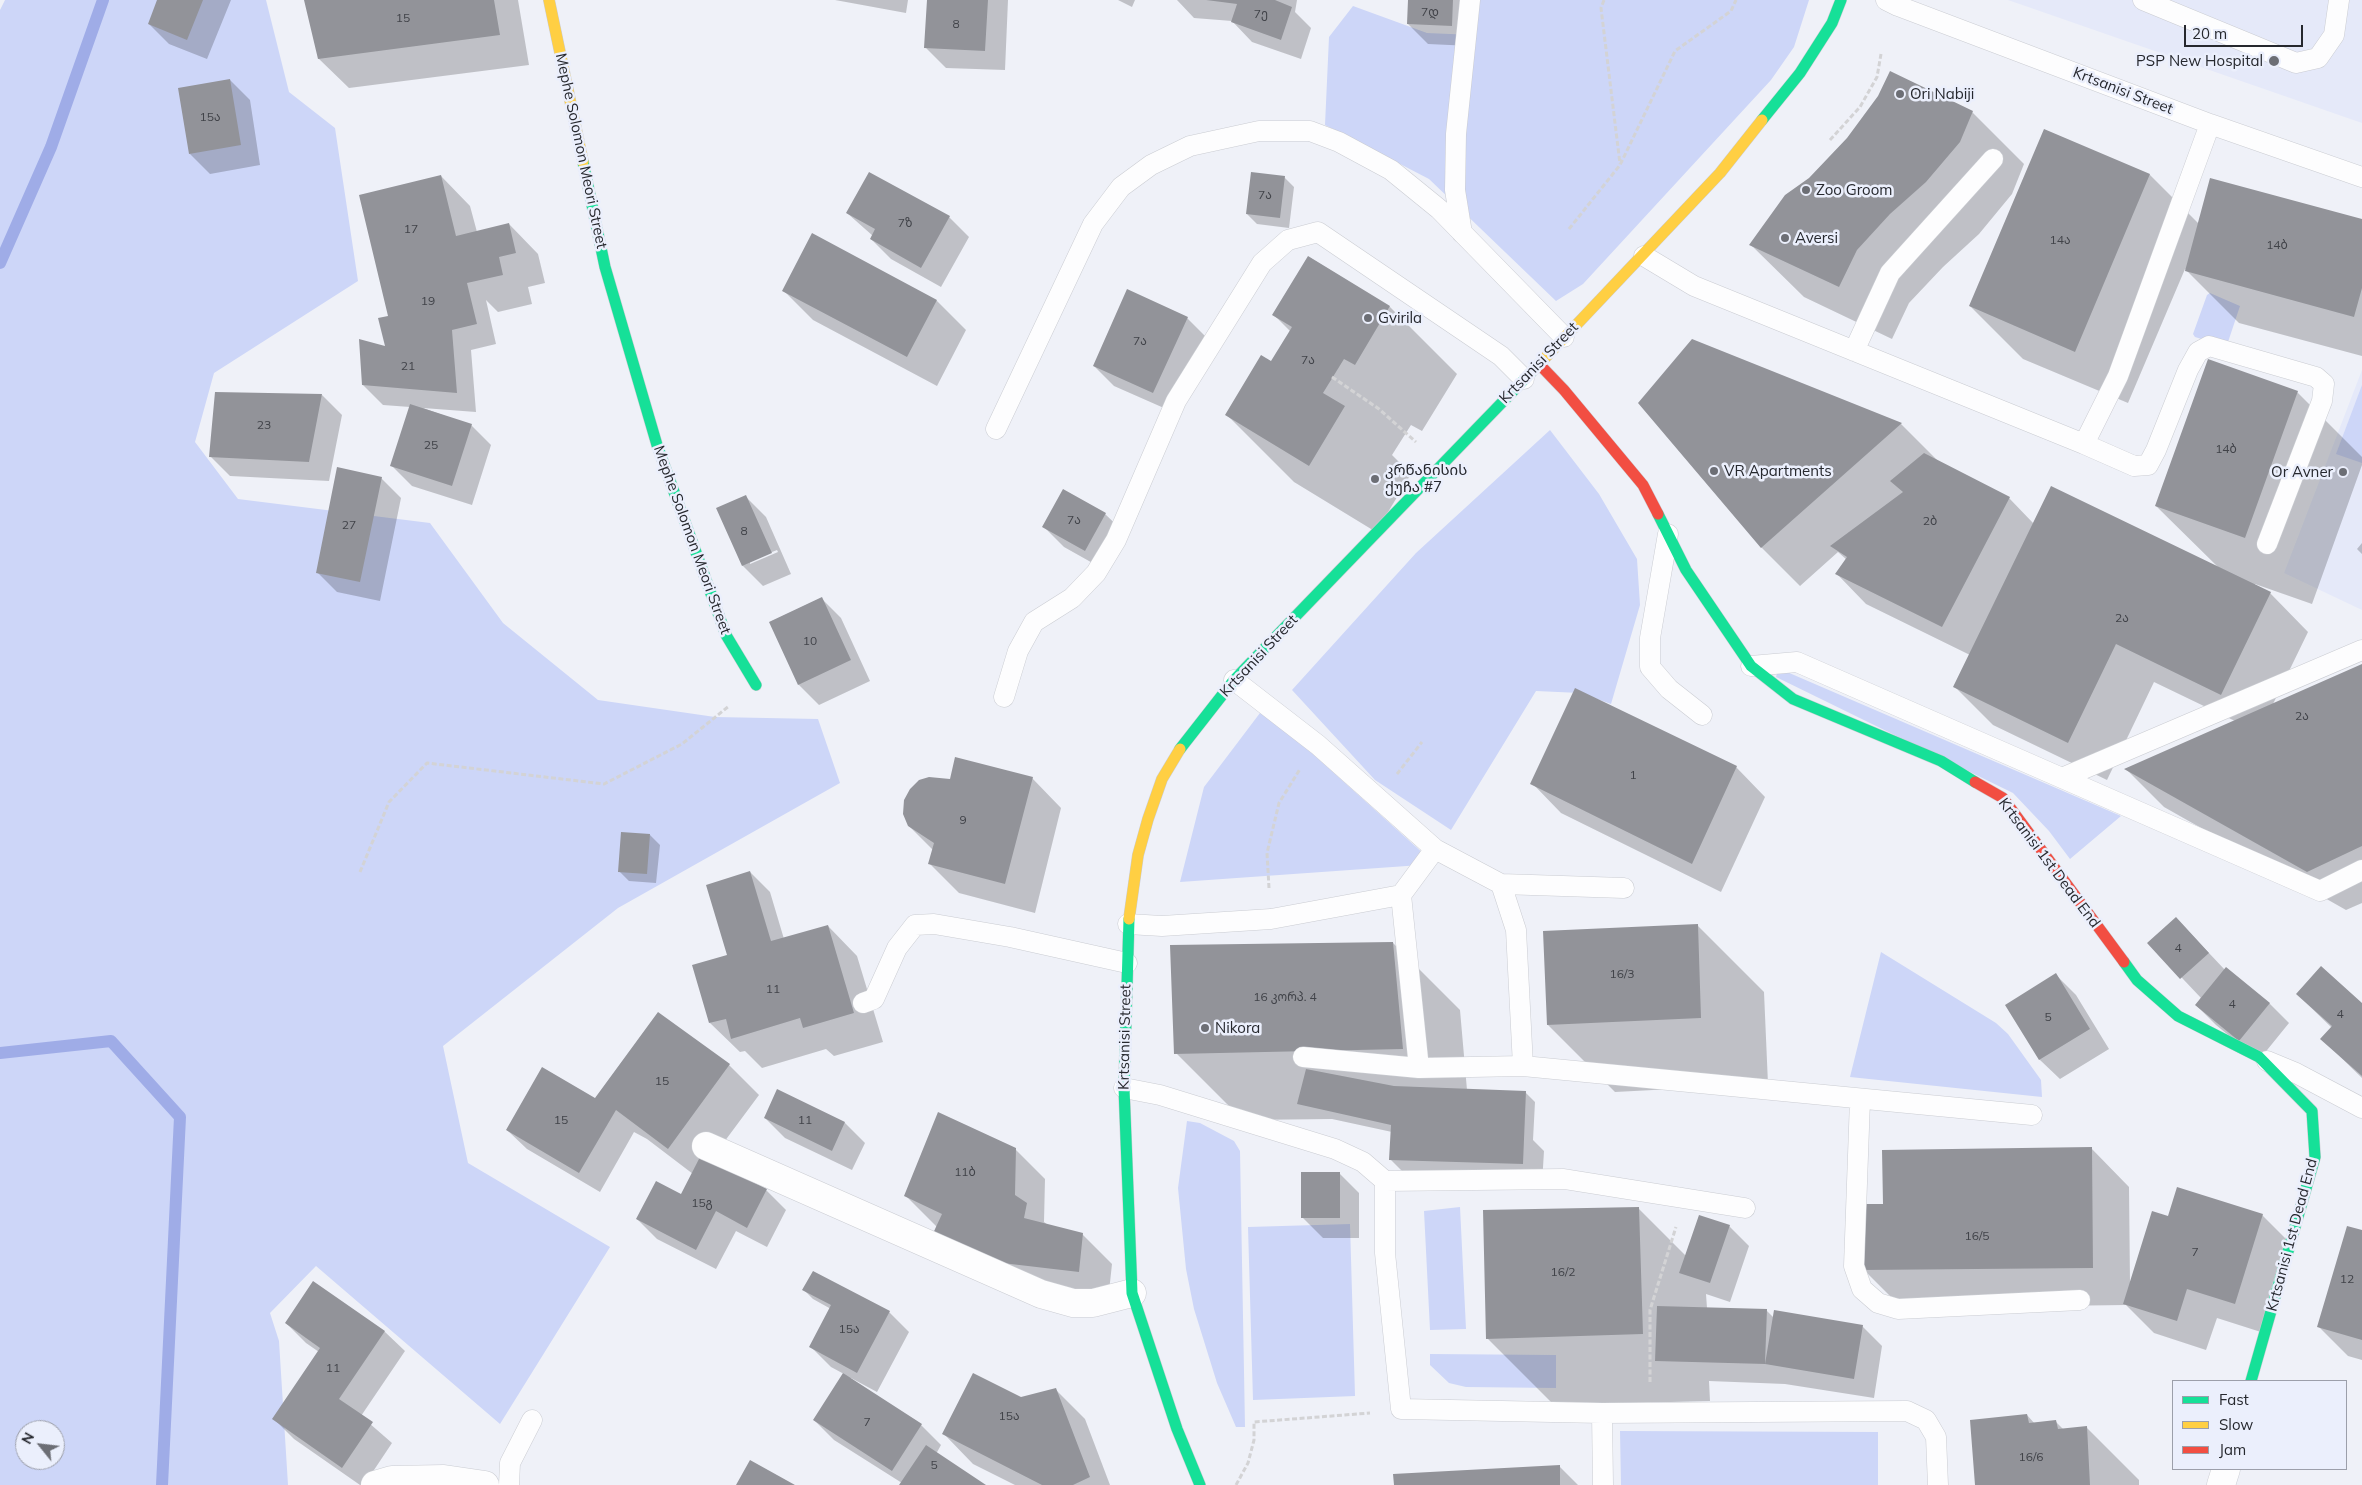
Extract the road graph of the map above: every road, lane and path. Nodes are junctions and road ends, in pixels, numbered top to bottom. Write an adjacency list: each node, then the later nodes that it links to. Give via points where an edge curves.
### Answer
1 (549, 0): 31 (street, Mephe Solomon Meori Street, via 606,267 656,446 726,635)
2 (1470, 0): 16 (lane, via 1456,134 1454,190)
3 (1604, 0): 13 (path, via 1601,8)
4 (1736, 0): 13 (path, via 1731,11 1675,51)
5 (1840, 0): 17 (street, Krtsanisi Street, via 1832,23 1800,73 1720,173)
6 (1886, 0): 10 (lane, Krtsanisi Street)
7 (2143, 0): 8 (lane, via 2296,63 2318,58 2334,35)
8 (2339, 0)
9 (1881, 54): 11 (path, via 1877,77 1860,107)
10 (2210, 124): 14 (lane, Krtsanisi Street); 25 (lane, via 2118,376)
11 (1830, 140)
12 (1993, 159): 19 (lane, via 1890,273)
13 (1620, 164): 15 (path)
14 (2362, 177)
15 (1569, 229)
16 (1462, 233): 18 (lane); 23 (lane, via 1439,209 1391,170 1339,142 1310,131 1259,131 1190,146 1151,165 1121,187 1093,224)
17 (1644, 256): 18 (street, Krtsanisi Street); 19 (lane, via 1694,286)
18 (1564, 337): 20 (street, Krtsanisi Street)
19 (1854, 351): 25 (lane)
20 (1539, 364): 22 (street, Krtsanisi Street); 26 (street, Krtsanisi 1st Dead End, via 1643,485)
21 (1332, 377): 24 (path, via 1379,408)
22 (1524, 379): 30 (street, Krtsanisi Street); 32 (lane, via 1501,356 1318,232 1288,240 1262,263 1176,401 1116,540 1096,573 1072,598 1034,622 1018,650)
23 (996, 429)
24 (1418, 444)
25 (2084, 444): 27 (lane, via 2134,466 2148,465 2188,370 2198,352 2209,346 2316,378 2324,384 2322,401)
26 (1668, 534): 29 (street, Krtsanisi 1st Dead End, via 1686,570); 33 (lane, via 1650,638 1650,667 1669,689)
27 (2266, 544)
28 (2362, 650): 36 (lane)
29 (1751, 666): 36 (lane, via 1797,662); 49 (street, Krtsanisi 1st Dead End, via 1793,699 1941,761 2003,798 2137,980 2178,1016)
30 (1234, 680): 35 (lane); 45 (street, Krtsanisi Street, via 1183,744 1162,778 1138,855)
31 (756, 685): 40 (path, via 682,744 604,784 427,763 389,802)
32 (1004, 697)
33 (1702, 715)
34 (1422, 742): 37 (path)
35 (1318, 745): 37 (lane); 44 (path, via 1279,803 1267,853)
36 (2062, 778): 39 (lane, via 2320,890)
37 (1378, 798): 38 (lane)
38 (1435, 849): 41 (lane); 43 (lane)
39 (2362, 870)
40 (360, 872)
41 (1501, 884): 42 (lane); 50 (lane, via 1516,930)
42 (1624, 888)
43 (1401, 896): 44 (lane); 51 (lane)
44 (1271, 919): 45 (lane, via 1162,926)
45 (1128, 924): 46 (street, Krtsanisi Street)
46 (1127, 963): 47 (lane, via 1010,937 934,924 915,925 897,948 874,999); 52 (street, Krtsanisi Street)
47 (863, 1003)
48 (1303, 1057): 51 (lane)
49 (2258, 1057): 54 (lane); 62 (street, Krtsanisi 1st Dead End, via 2312,1111 2315,1157)
50 (1523, 1066): 51 (lane); 53 (lane)
51 (1419, 1068)
52 (1124, 1088): 57 (lane, via 1160,1095 1335,1149 1362,1162); 60 (street, Krtsanisi Street)
53 (1860, 1100): 55 (lane); 61 (lane, via 1854,1266 1862,1289 1878,1303 1898,1309)
54 (2362, 1108)
55 (2032, 1115)
56 (706, 1146): 60 (street, via 1041,1294 1073,1303 1093,1303)
57 (1385, 1181): 58 (lane, via 1564,1179); 63 (lane, via 1385,1253)
58 (1684, 1200): 59 (lane); 65 (path, via 1650,1310)
59 (1744, 1208)
60 (1132, 1293): 71 (street, Krtsanisi Street, via 1177,1429)
61 (2080, 1300)
62 (2251, 1380)
63 (1400, 1410): 64 (lane); 72 (path, via 1254,1422 1254,1440 1248,1463)
64 (1602, 1413): 65 (lane); 73 (lane)
65 (1650, 1413): 74 (lane, via 1907,1411 1926,1420 1936,1437)
66 (532, 1420): 70 (lane, via 510,1463)
67 (2226, 1470): 75 (street)
68 (375, 1485): 69 (street, via 392,1480 444,1479)
69 (485, 1485)
70 (510, 1485)
71 (1200, 1485)
72 (1236, 1485)
73 (1603, 1485)
74 (1938, 1485)
75 (2221, 1485)

